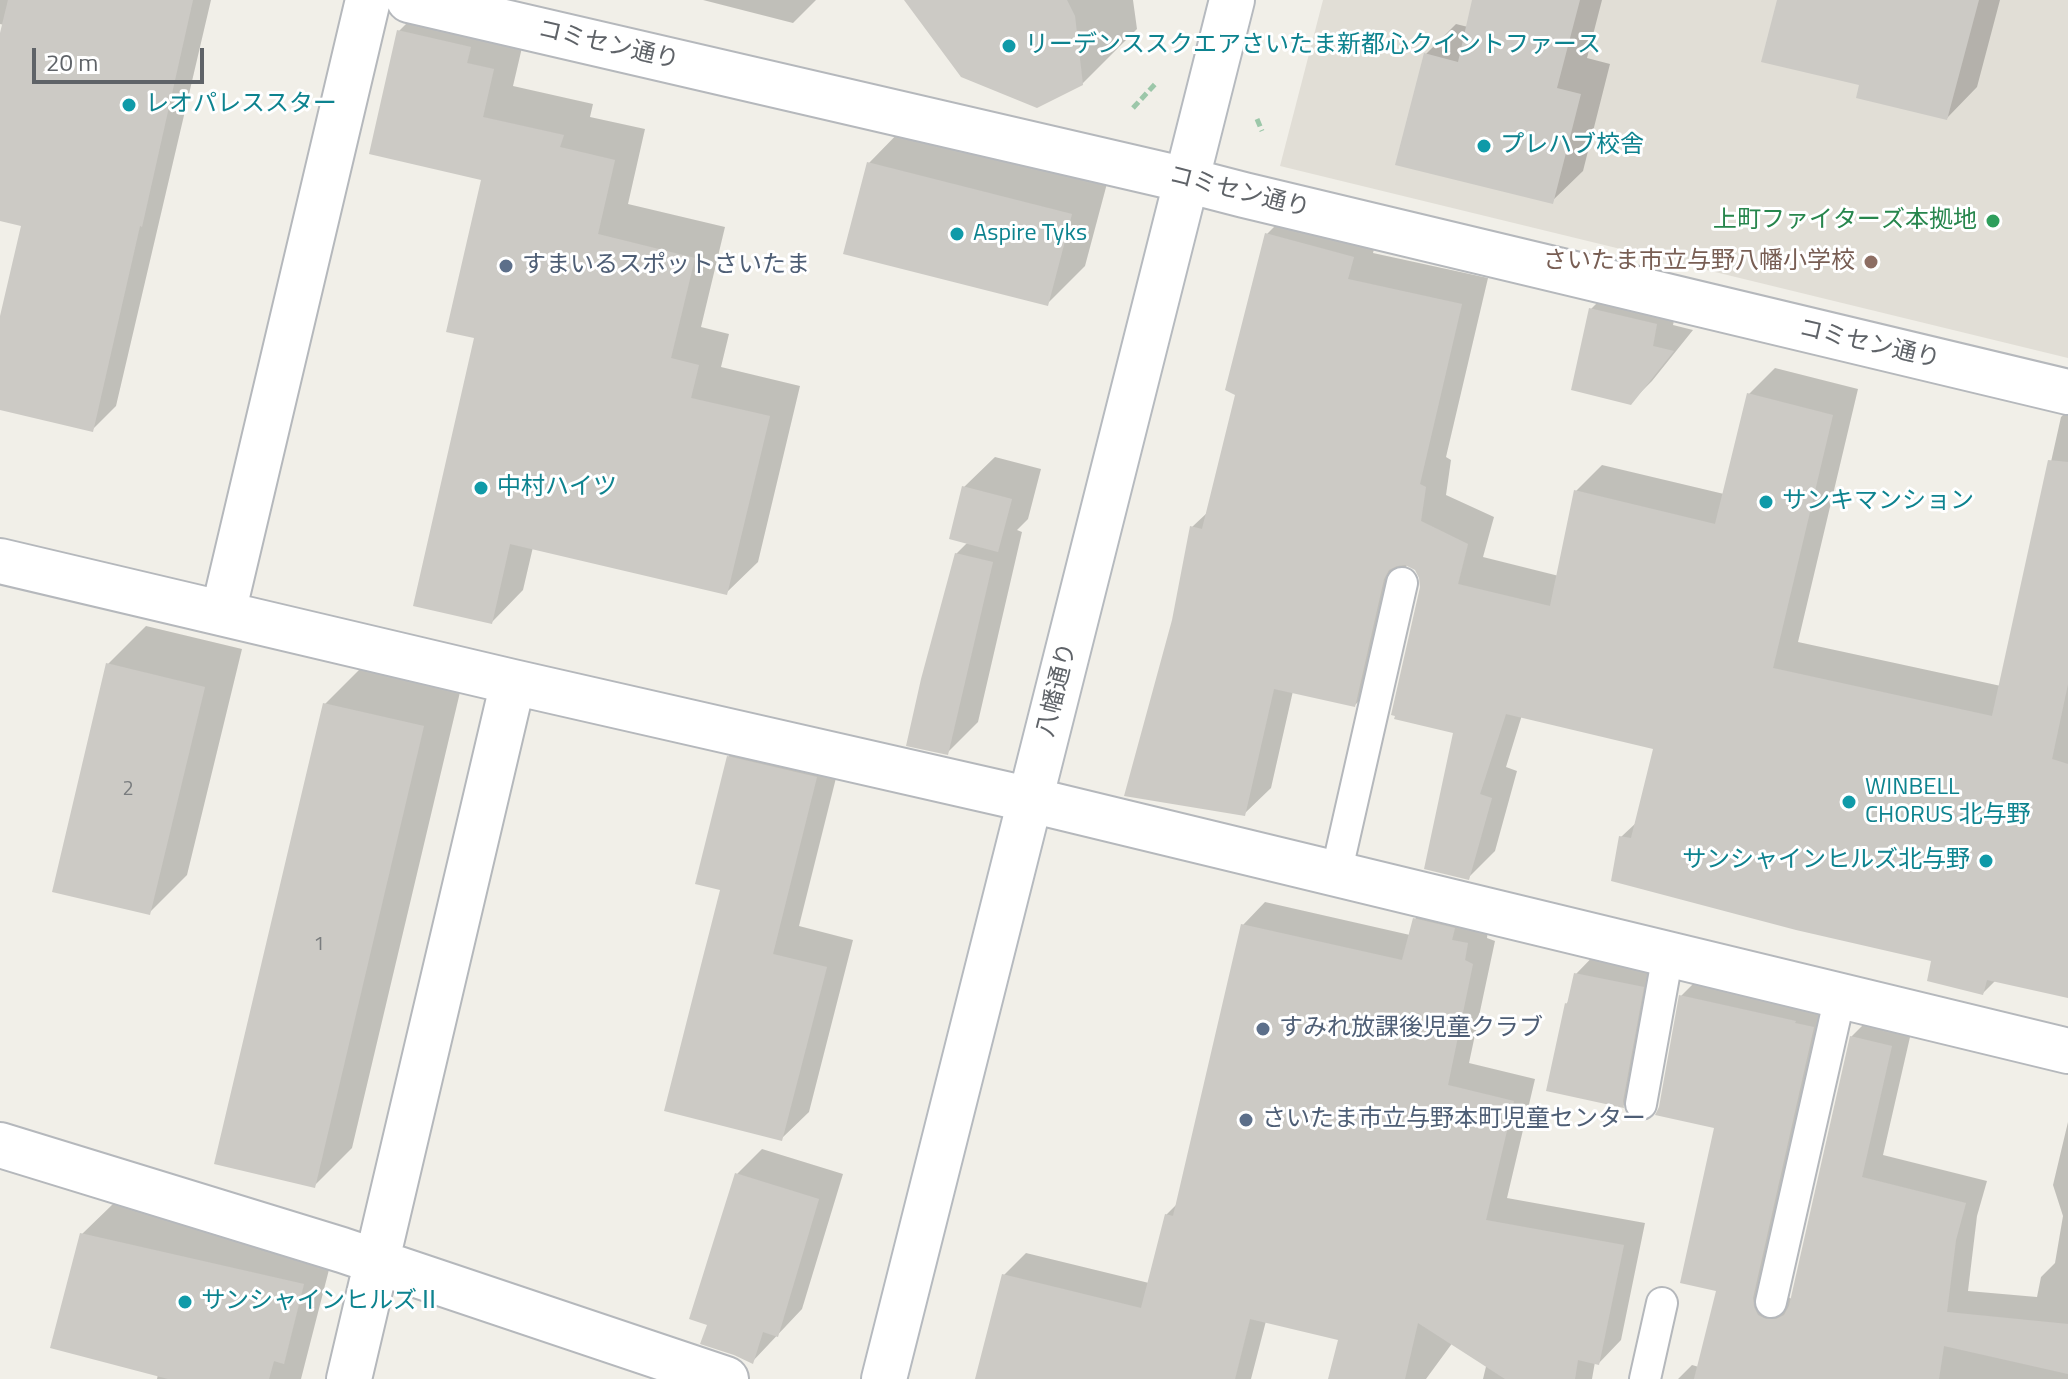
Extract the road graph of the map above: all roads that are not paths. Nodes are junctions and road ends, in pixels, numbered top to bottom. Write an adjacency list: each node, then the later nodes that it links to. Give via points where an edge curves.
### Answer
1 (368, 0): 8 (street)
2 (409, 0): 4 (street, コミセン通り)
3 (1232, 0): 4 (street, 八幡通り)
4 (1186, 180): 5 (street, コミセン通り); 10 (street, 八幡通り)
5 (2068, 392)
6 (0, 561): 8 (street)
7 (1402, 583): 11 (lane)
8 (223, 613): 9 (street)
9 (513, 682): 10 (street); 17 (street)
10 (1031, 800): 11 (street); 22 (street, 八幡通り)
11 (1336, 874): 12 (street)
12 (1668, 954): 13 (street); 15 (lane)
13 (1840, 996): 14 (street); 18 (lane)
14 (2068, 1051)
15 (1641, 1104)
16 (0, 1145): 17 (street)
17 (375, 1261): 20 (street); 21 (street)
18 (1771, 1302)
19 (1662, 1303): 23 (lane)
20 (349, 1379)
21 (726, 1379)
22 (884, 1379)
23 (1645, 1379)

